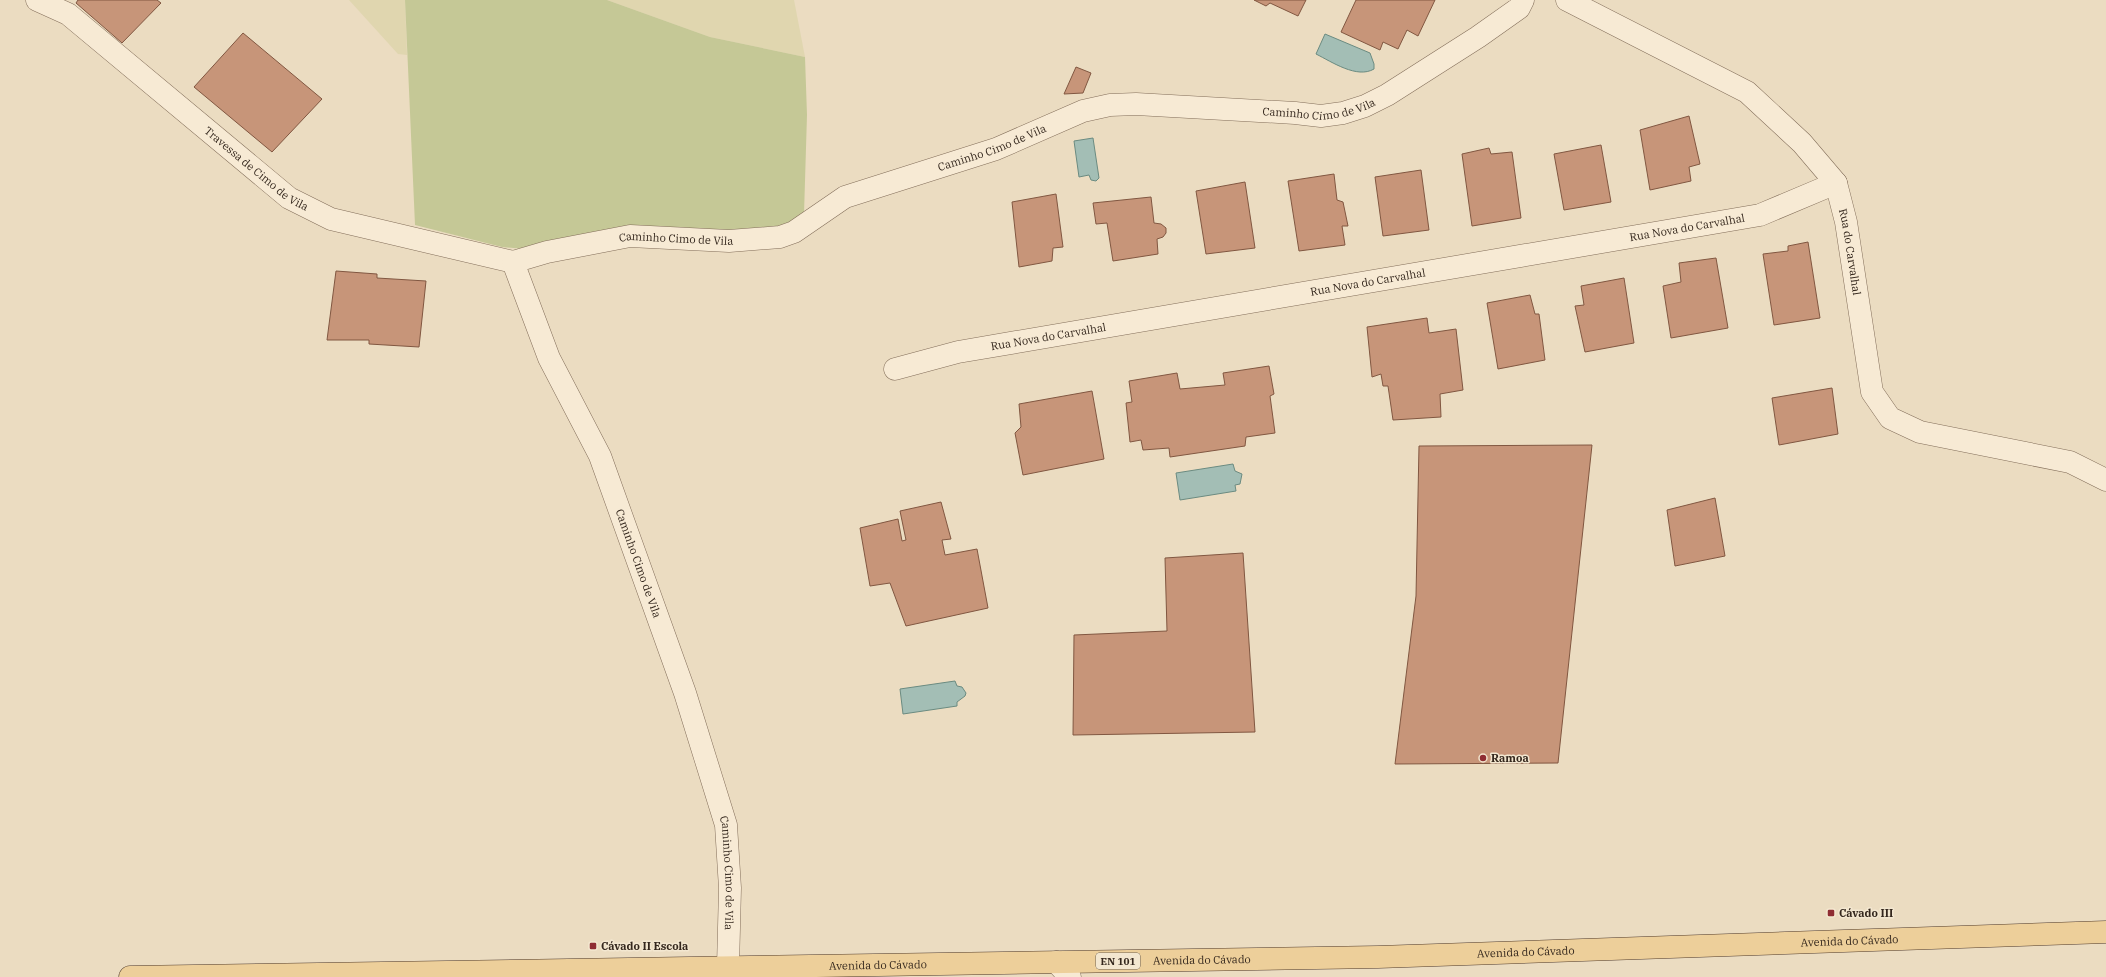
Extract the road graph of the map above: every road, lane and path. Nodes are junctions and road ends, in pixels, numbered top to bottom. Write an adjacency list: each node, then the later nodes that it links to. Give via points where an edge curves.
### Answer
1 (37, 0): 5 (street, Travessa de Cimo de Vila, via 68,14 289,198 331,219)
2 (1523, 0): 5 (street, Caminho Cimo de Vila, via 1519,8 1478,37 1387,95 1366,106 1343,113 1321,116 1136,104 1110,105 1083,111 996,149 845,197 794,232 780,237 729,241 630,236 547,252)
3 (1566, 0): 4 (street, Rua do Carvalhal, via 1747,92 1802,143)
4 (1836, 183): 6 (street, Rua Nova do Carvalhal, via 1760,215 958,352); 7 (street, Rua do Carvalhal, via 1846,222 1872,392 1890,418 1920,432 2070,462)
5 (513, 262): 9 (street, Caminho Cimo de Vila, via 549,358 600,456 685,693 726,825 730,888)
6 (895, 369)
7 (2106, 480)
8 (2106, 932): 10 (main road, Avenida do Cávado / EN 101)
9 (728, 967): 12 (main road, Avenida do Cávado / EN 101); 13 (main road, Avenida do Cávado / EN 101)
10 (1063, 969): 11 (main road, Avenida do Cávado / EN 101)
11 (874, 971): 12 (main road, Avenida do Cávado / EN 101)
12 (762, 972)
13 (130, 977)

